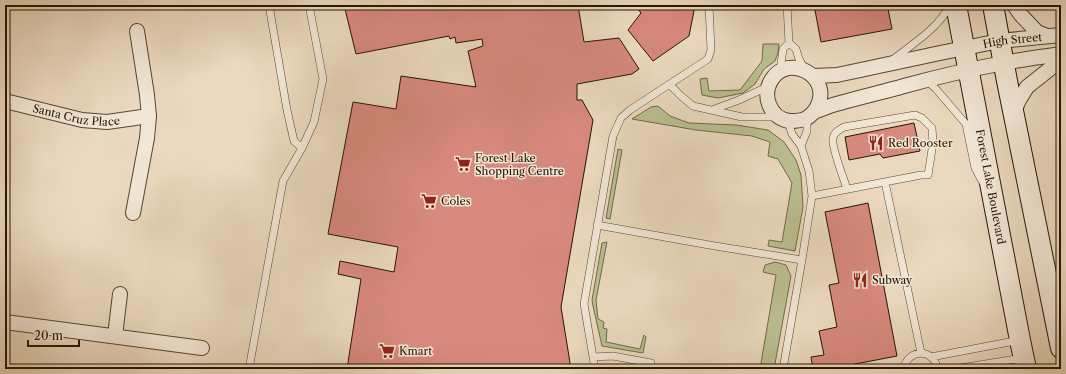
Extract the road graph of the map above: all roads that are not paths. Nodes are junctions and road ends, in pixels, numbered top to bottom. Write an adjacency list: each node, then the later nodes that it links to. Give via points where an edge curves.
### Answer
1 (269, 5): 32 (lane, via 294,141)
2 (309, 5): 32 (lane, via 323,79 314,122)
3 (709, 5): 23 (lane, via 710,55)
4 (787, 5): 13 (lane)
5 (950, 5): 18 (lane, via 946,15 936,25)
6 (956, 5): 14 (main road, Forest Lake Boulevard)
7 (992, 5): 12 (main road)
8 (1014, 5): 11 (street, via 1037,32)
9 (137, 31): 29 (street)
10 (1061, 35): 11 (street, High Street)
11 (1047, 36): 12 (street, High Street)
12 (999, 41): 14 (street, High Street); 17 (main road)
13 (789, 43): 20 (lane, via 784,49); 21 (lane, via 796,49)
14 (964, 48): 18 (street, High Street); 19 (main road, Forest Lake Boulevard)
15 (1061, 54): 17 (street, High Street)
16 (1061, 60): 27 (street, via 1027,87)
17 (1003, 63): 19 (street, High Street); 27 (main road)
18 (886, 64): 21 (street, High Street, via 837,75)
19 (968, 70): 22 (street, High Street); 36 (main road, Forest Lake Boulevard)
20 (780, 71): 21 (street, via 798,68); 24 (street, via 772,78)
21 (810, 73): 28 (street, via 818,84 820,94 818,104)
22 (926, 80): 28 (street, High Street, via 838,103); 36 (lane, via 966,124 975,168)
23 (670, 85): 26 (lane, via 693,106); 38 (lane, via 621,118 613,136)
24 (768, 87): 26 (lane); 30 (street, via 768,104 772,111)
25 (5, 101): 29 (street, Santa Cruz Place, via 82,120 107,122)
26 (711, 110): 30 (lane, via 742,117)
27 (1013, 114): 44 (main road)
28 (810, 115): 30 (street, via 799,121); 31 (lane)
29 (149, 116): 37 (street)
30 (783, 119): 31 (lane)
31 (801, 146): 35 (lane, via 809,172)
32 (302, 148): 50 (lane, via 283,181)
33 (885, 182): 34 (lane); 34 (lane, via 928,175 933,143 932,128 922,118 915,115 871,122 844,127 836,132 833,145); 45 (lane)
34 (847, 189): 35 (lane)
35 (812, 196): 39 (lane)
36 (993, 198): 46 (main road, Forest Lake Boulevard)
37 (133, 213)
38 (597, 225): 39 (lane); 48 (lane, via 584,304)
39 (802, 260): 52 (lane)
40 (120, 294): 42 (street)
41 (5, 322): 42 (street)
42 (115, 336): 43 (street)
43 (202, 348)
44 (1061, 348)
45 (921, 353): 47 (lane); 53 (lane, via 911,356)
46 (1023, 356): 47 (lane); 55 (lane)
47 (931, 357): 54 (lane)
48 (593, 358): 49 (lane, via 613,356); 51 (lane)
49 (651, 363)
50 (249, 369)
51 (595, 369)
52 (783, 369)
53 (904, 369)
54 (937, 369)
55 (954, 369)

